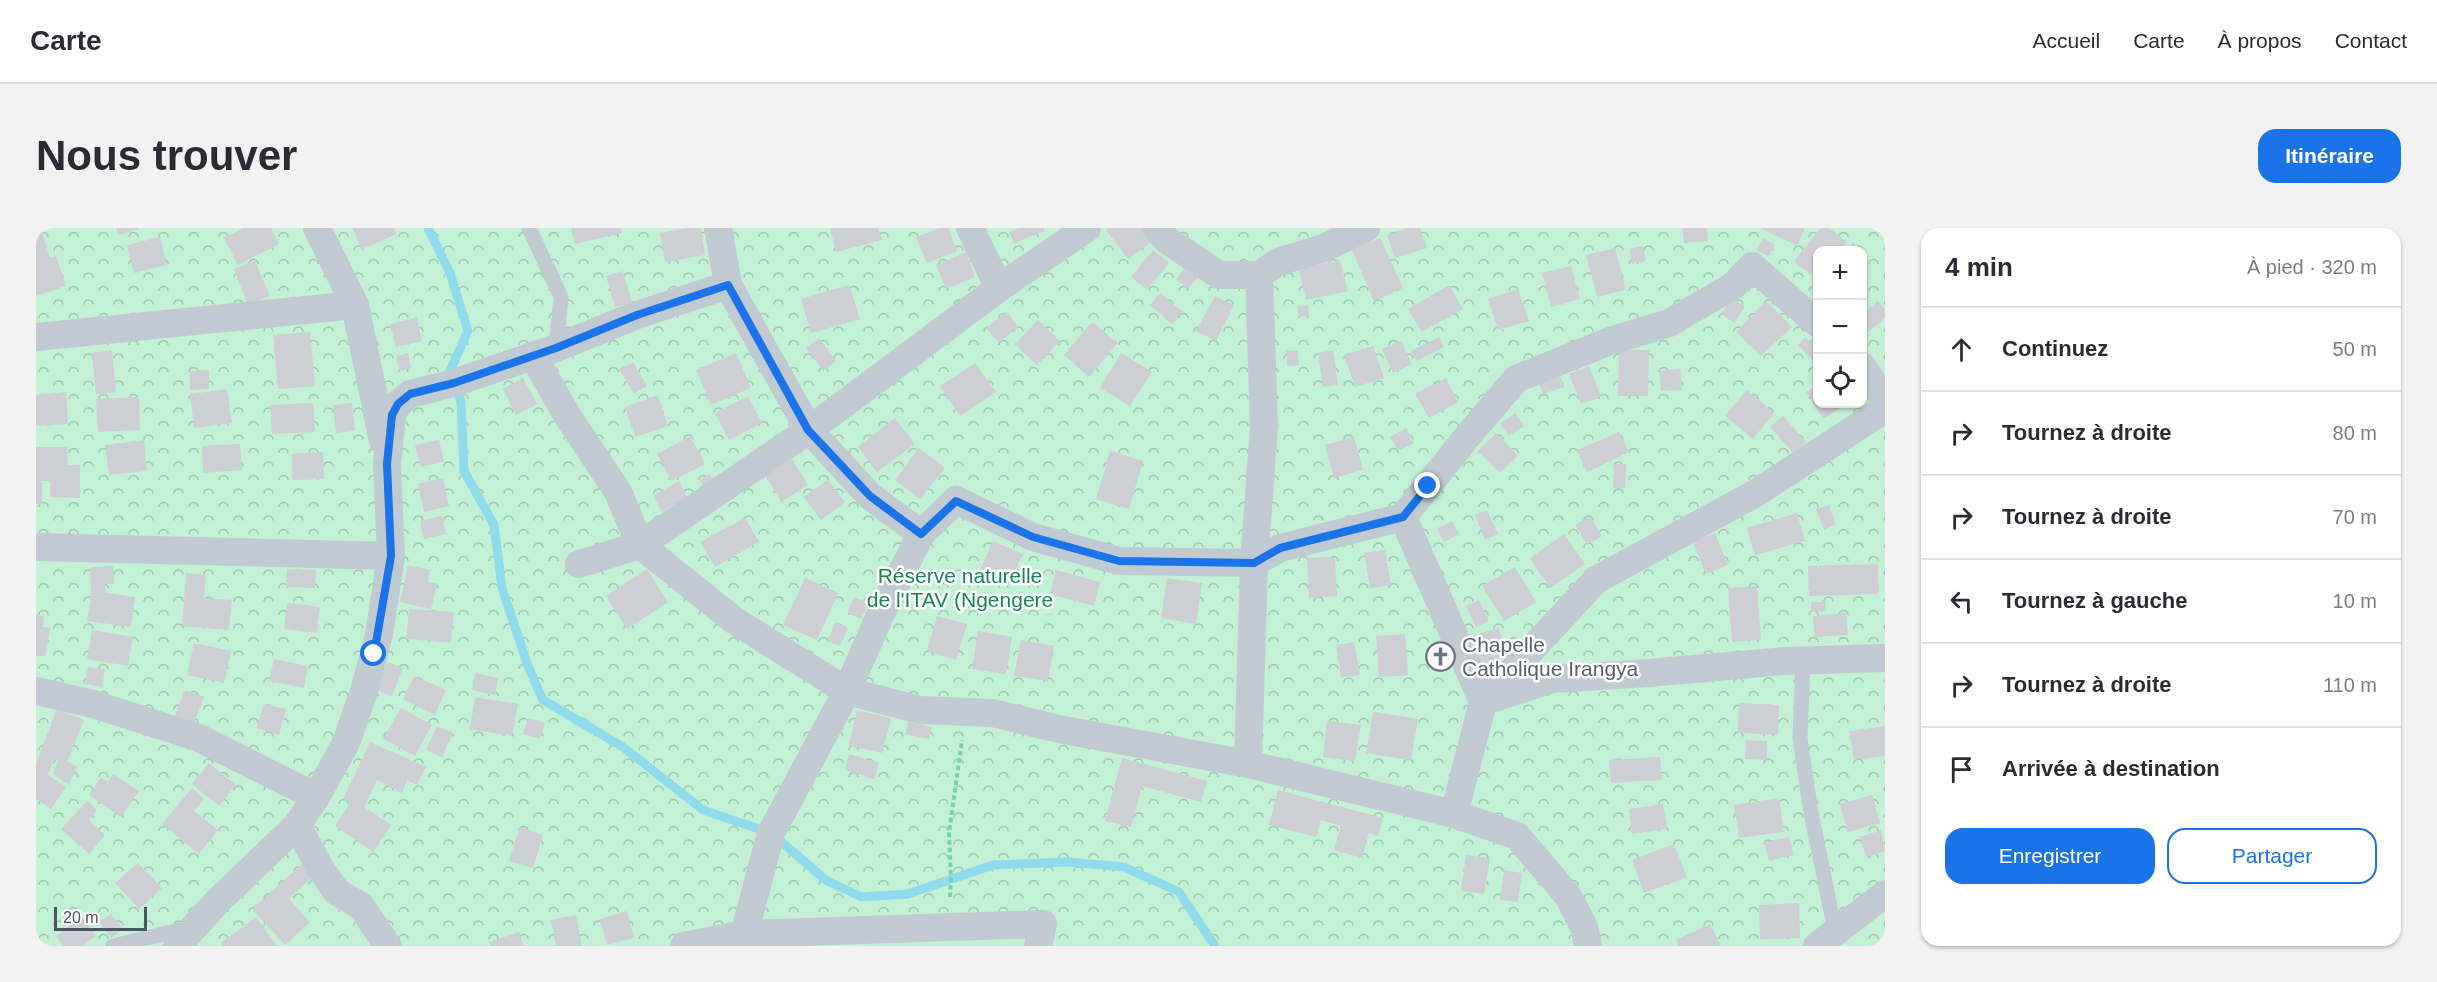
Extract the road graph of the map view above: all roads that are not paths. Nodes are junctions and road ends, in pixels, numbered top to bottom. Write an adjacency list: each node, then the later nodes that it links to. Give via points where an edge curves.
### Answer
1 (317, 228): 11 (street)
2 (529, 228): 14 (lane, via 561,297)
3 (717, 228): 9 (street)
4 (970, 228): 10 (street)
5 (1087, 228): 10 (street)
6 (1156, 228): 8 (street, via 1167,240 1219,275)
7 (1366, 228): 8 (street, via 1324,248 1278,262)
8 (1259, 275): 25 (street, via 1263,426)
9 (728, 285): 14 (street); 18 (street)
10 (999, 288): 18 (street)
11 (355, 305): 13 (street); 19 (street)
12 (1813, 320): 20 (street, via 1752,266 1733,286 1669,323 1610,341 1516,380)
13 (36, 337)
14 (544, 352): 19 (street, via 410,394 392,415); 22 (street, via 567,415 618,492)
15 (1867, 372): 16 (street)
16 (1885, 400)
17 (1885, 410): 31 (street, via 1756,493 1596,580)
18 (808, 430): 21 (street, via 870,496); 22 (street)
19 (387, 464): 24 (street)
20 (1403, 517): 25 (street, via 1280,548); 31 (street)
21 (921, 534): 25 (street, via 956,501 1033,537 1119,561); 30 (street)
22 (640, 545): 26 (street); 30 (street, via 735,621)
23 (36, 547): 24 (street)
24 (391, 556): 33 (street, via 379,635 364,691 346,743)
25 (1254, 563): 32 (street)
26 (579, 564)
27 (1885, 658): 28 (street)
28 (1803, 661): 31 (street, via 1552,679); 38 (lane, via 1800,738)
29 (36, 691): 33 (street, via 93,704 199,738)
30 (847, 691): 32 (street, via 920,710 992,713); 39 (street, via 771,833)
31 (1483, 702): 34 (street)
32 (1248, 764): 34 (street)
33 (316, 797): 35 (street)
34 (1454, 814): 44 (street, via 1517,836 1568,896 1584,927)
35 (297, 825): 37 (street); 41 (street, via 337,892 361,906)
36 (1885, 894): 38 (street)
37 (186, 936): 40 (lane)
38 (1826, 939)
39 (744, 940): 42 (street); 43 (street, via 1042,924)
40 (112, 946)
41 (388, 946)
42 (684, 946)
43 (1038, 946)
44 (1588, 946)

